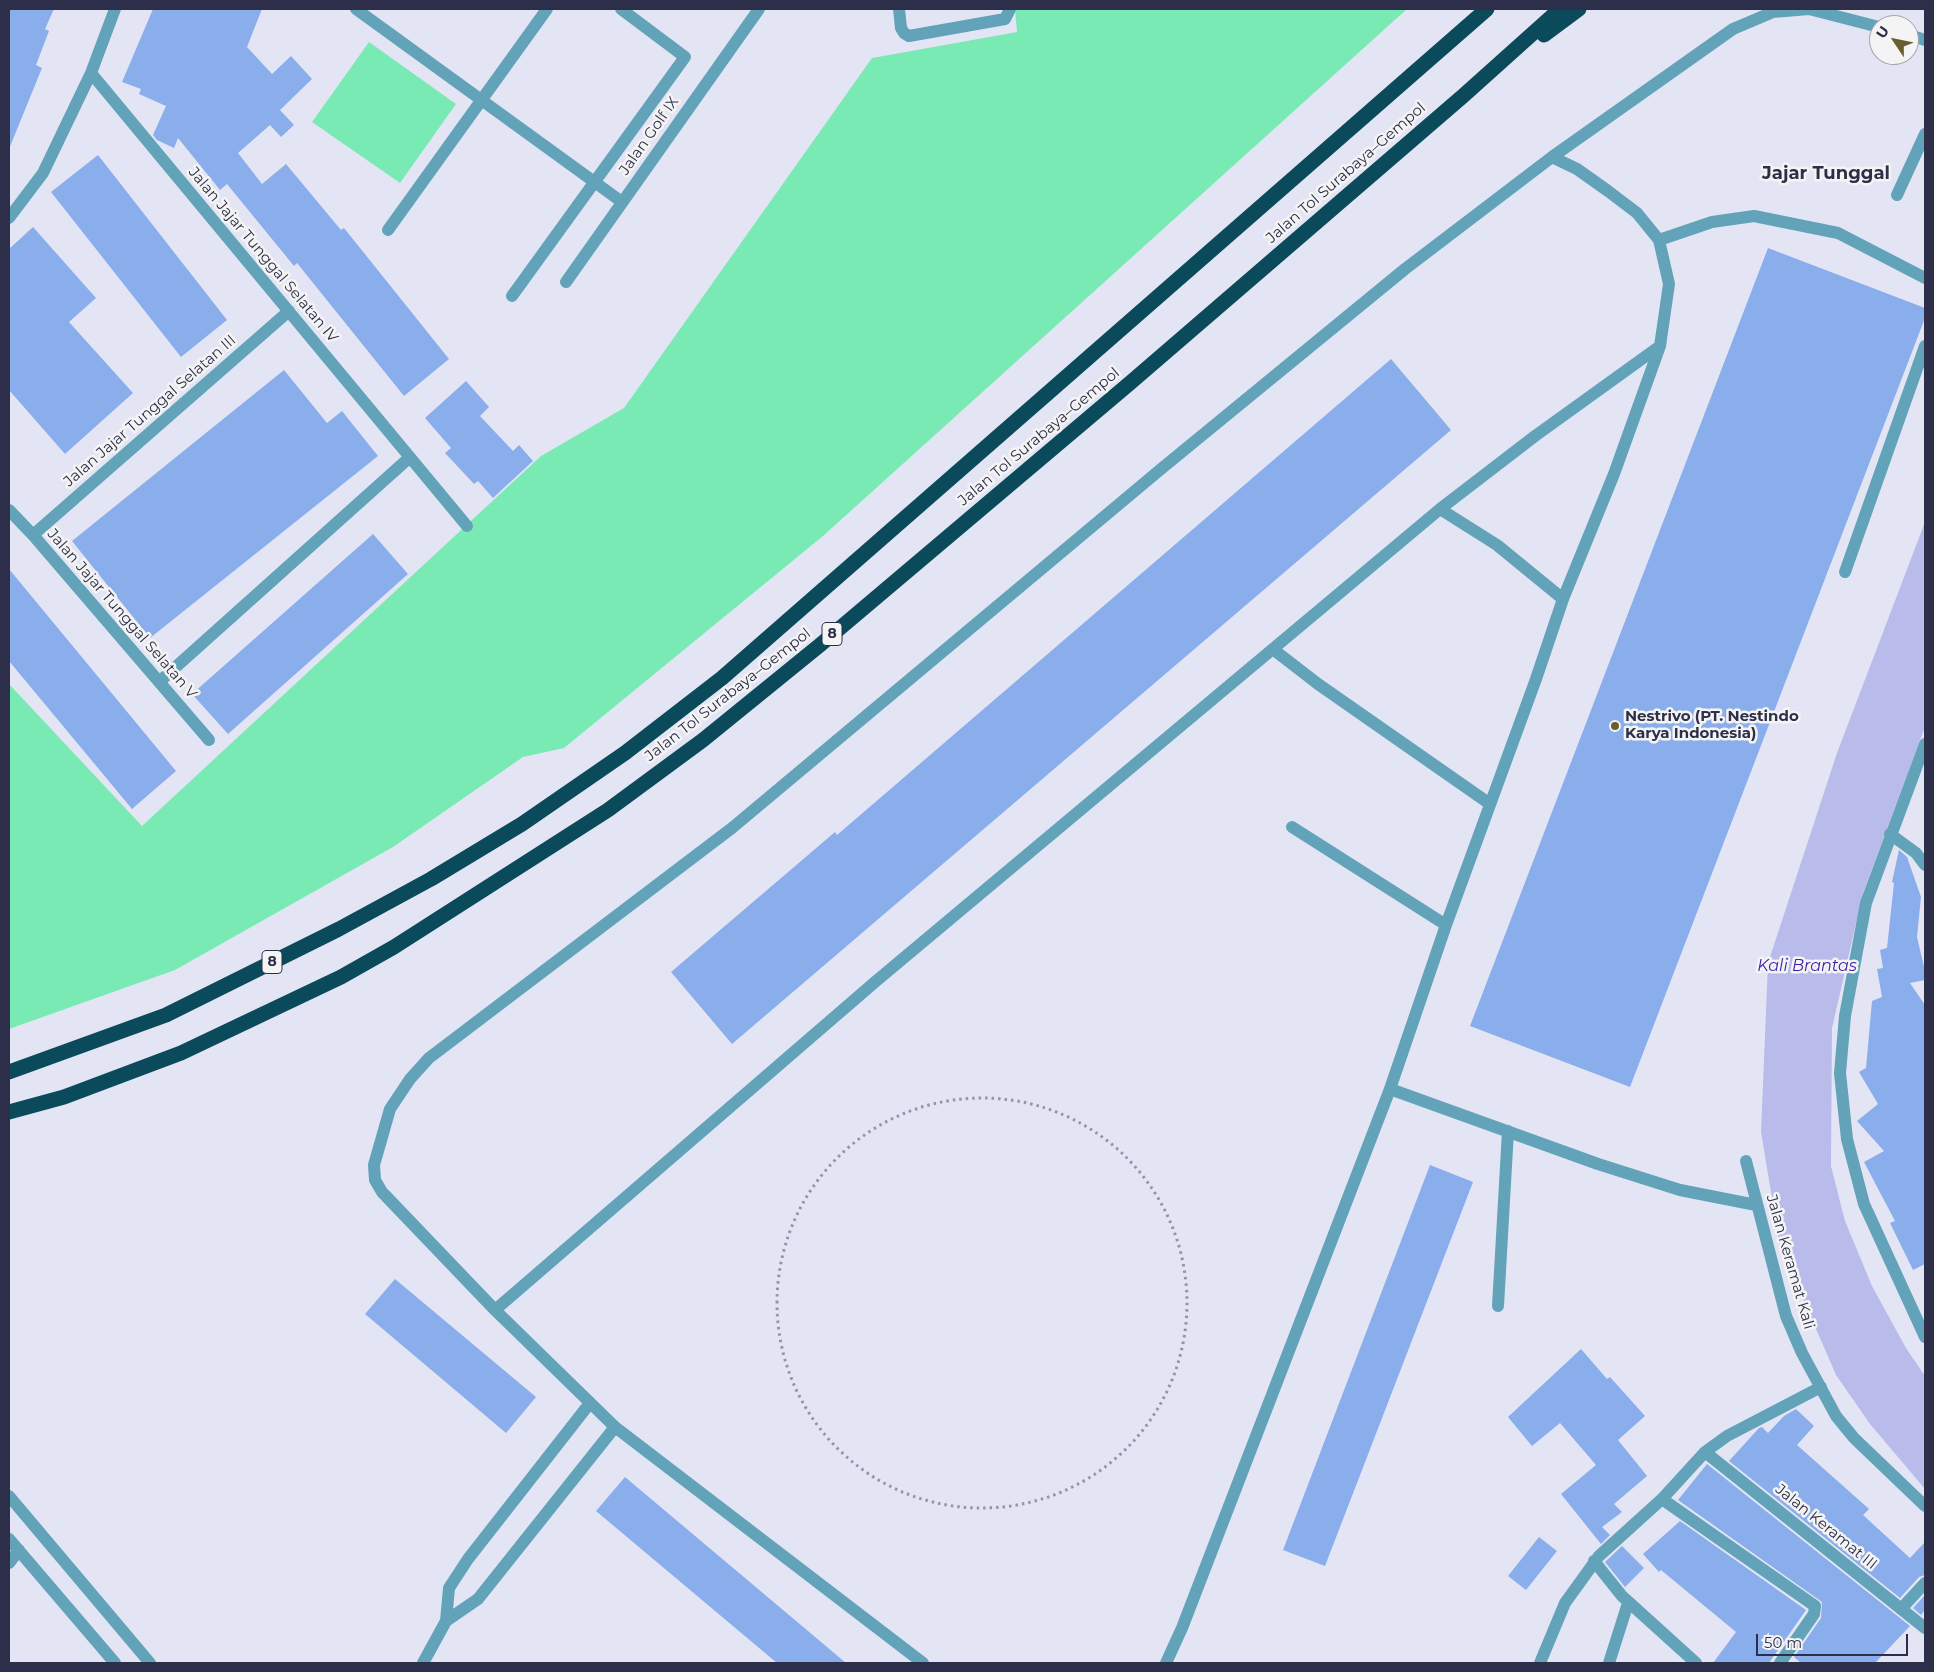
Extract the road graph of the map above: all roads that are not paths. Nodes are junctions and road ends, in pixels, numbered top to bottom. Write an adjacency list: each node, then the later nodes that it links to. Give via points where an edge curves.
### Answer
1 (115, 9): 12 (street)
2 (356, 9): 14 (street)
3 (547, 9): 14 (street)
4 (621, 9): 17 (street, via 685,57)
5 (759, 9): 19 (street, Jalan Golf IX)
6 (899, 9): 7 (street, via 901,28 909,36 1006,19)
7 (1010, 9)
8 (1487, 9): 46 (highway, Jalan Tol Surabaya–Gempol / 8, via 722,678 625,753 522,824 339,929 166,1015)
9 (1560, 9): 13 (highway, Jalan Tol Surabaya–Gempol / 8)
10 (1579, 9): 13 (highway)
11 (1869, 24): 16 (street, via 1809,9 1773,12 1733,29)
12 (90, 73): 20 (street, via 43,173); 26 (street, Jalan Jajar Tunggal Selatan IV)
13 (1463, 96): 48 (highway, Jalan Tol Surabaya–Gempol / 8, via 828,638 703,740 608,810 394,947 341,977 181,1053 64,1097)
14 (481, 100): 17 (street); 21 (street)
15 (1925, 134): 18 (street)
16 (1552, 157): 22 (street, via 1577,169 1608,191 1636,214); 53 (street, via 1405,269 1306,350 732,828 429,1058 390,1109 374,1165 375,1180 382,1192)
17 (594, 182): 19 (street); 25 (street)
18 (1897, 195)
19 (622, 202): 24 (street, Jalan Golf IX)
20 (9, 218)
21 (388, 230)
22 (1659, 240): 23 (street, via 1712,222 1754,216 1838,233); 27 (street, via 1668,284)
23 (1925, 278)
24 (566, 282)
25 (512, 296)
26 (289, 311): 29 (street, Jalan Jajar Tunggal Selatan IV); 33 (street, Jalan Jajar Tunggal Selatan III)
27 (1660, 346): 30 (street); 35 (street, via 1614,474)
28 (1925, 346): 34 (street)
29 (409, 458): 32 (street, Jalan Jajar Tunggal Selatan IV); 37 (street)
30 (1440, 509): 35 (street, via 1497,545); 36 (street)
31 (9, 510): 33 (street, Jalan Jajar Tunggal Selatan V)
32 (467, 526)
33 (33, 535): 37 (street, Jalan Jajar Tunggal Selatan V)
34 (1845, 572)
35 (1563, 599): 40 (street)
36 (1274, 650): 40 (street); 53 (street, via 875,982)
37 (159, 682): 38 (street, Jalan Jajar Tunggal Selatan V)
38 (209, 740)
39 (1925, 744): 42 (street)
40 (1490, 804): 45 (street)
41 (1292, 827): 45 (street)
42 (1890, 834): 43 (street); 54 (street, via 1866,903 1845,1016 1840,1073 1847,1139 1864,1204)
43 (1920, 850): 44 (street)
44 (1925, 865)
45 (1446, 925): 47 (street)
46 (9, 1072)
47 (1390, 1089): 49 (street); 75 (street)
48 (9, 1112)
49 (1508, 1131): 51 (street, via 1680,1190); 52 (street)
50 (1746, 1161): 51 (street, Jalan Keramat Kali)
51 (1756, 1205): 55 (street, Jalan Keramat Kali, via 1786,1316)
52 (1498, 1306)
53 (495, 1310): 56 (street)
54 (1925, 1338)
55 (1821, 1387): 58 (street, via 1727,1436); 61 (street, Jalan Keramat Kali, via 1836,1416 1854,1438)
56 (590, 1403): 57 (street); 69 (street, via 468,1559 449,1588)
57 (615, 1427): 69 (street, via 478,1599); 74 (street)
58 (1705, 1452): 60 (street); 68 (street, Jalan Keramat III)
59 (9, 1496): 72 (street)
60 (1662, 1499): 64 (street); 79 (street, via 1815,1606 1814,1614)
61 (1925, 1506)
62 (9, 1539): 63 (street)
63 (19, 1550): 65 (street); 71 (street)
64 (1594, 1561): 67 (street); 76 (street, via 1564,1603)
65 (9, 1563)
66 (1925, 1583): 68 (street)
67 (1628, 1603): 77 (street); 78 (street)
68 (1901, 1609): 70 (street, Jalan Keramat III)
69 (446, 1621): 73 (street)
70 (1925, 1628)
71 (115, 1663)
72 (150, 1663)
73 (423, 1663)
74 (923, 1663)
75 (1166, 1663)
76 (1540, 1663)
77 (1609, 1663)
78 (1696, 1663)
79 (1780, 1663)

